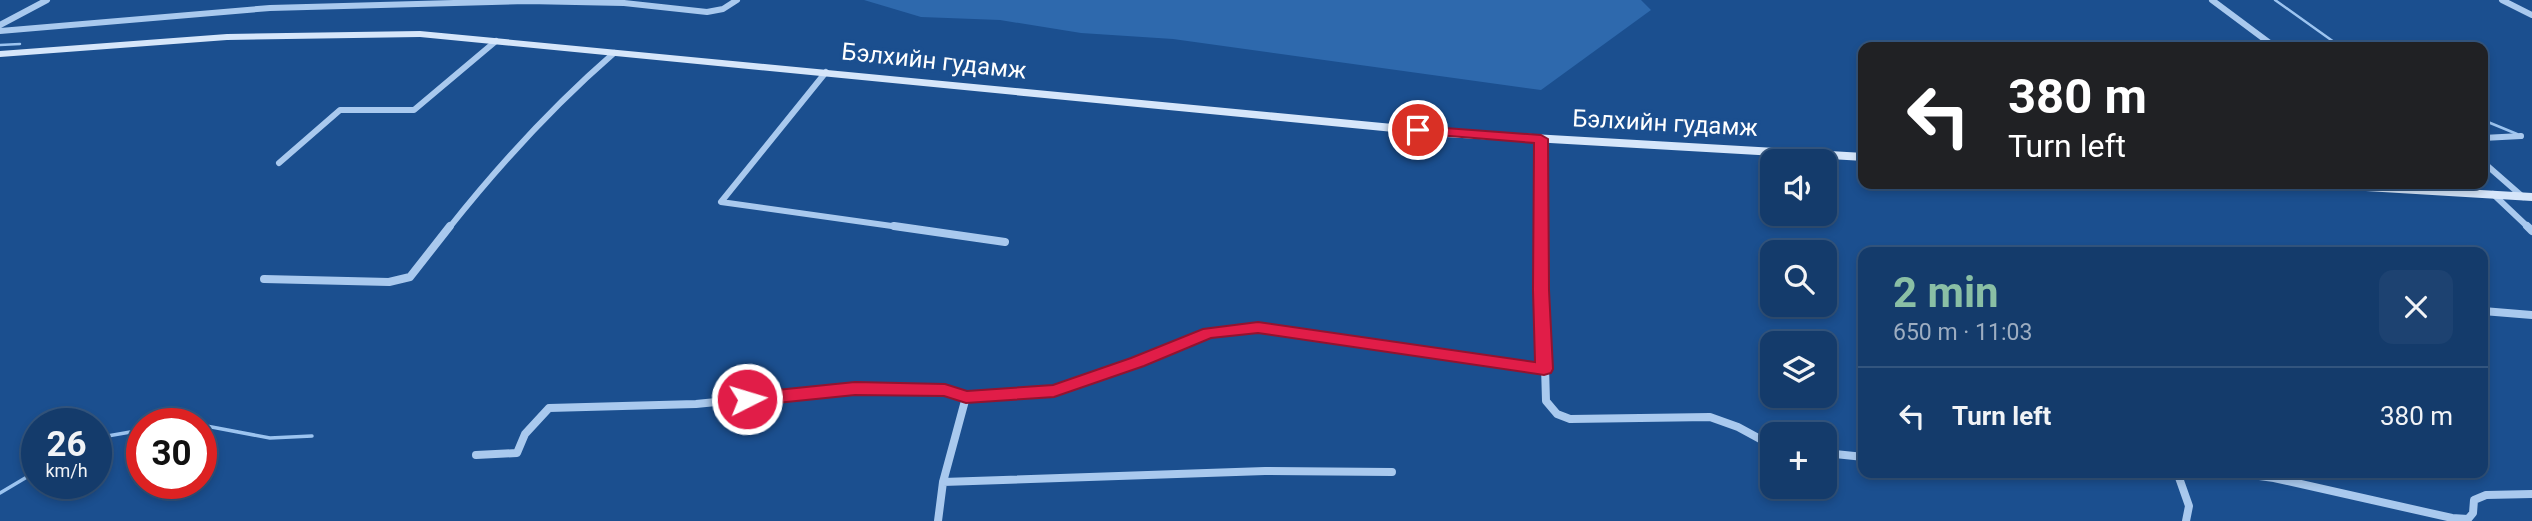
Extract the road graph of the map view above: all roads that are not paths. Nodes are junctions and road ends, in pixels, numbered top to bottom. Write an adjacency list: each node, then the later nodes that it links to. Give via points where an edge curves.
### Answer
1 (47, 0): 6 (street)
2 (737, 0): 7 (street, via 707,12 624,3 527,1 261,9)
3 (2212, 0): 9 (street)
4 (2502, 0): 5 (street)
5 (2532, 15)
6 (0, 25)
7 (0, 31)
8 (496, 41): 10 (main road, Бэлхийн гудамж); 11 (main road, Бэлхийн гудамж, via 420,34 227,37); 17 (street, via 414,110 340,110)
9 (2268, 42)
10 (614, 53): 12 (main road, Бэлхийн гудамж); 24 (street, via 492,172 410,278 389,282)
11 (0, 54)
12 (826, 72): 15 (main road, Бэлхийн гудамж); 23 (street, via 721,202)
13 (2521, 136): 14 (street)
14 (2488, 138)
15 (1541, 139): 16 (main road, Бэлхийн гудамж); 27 (street)
16 (1858, 157)
17 (279, 163)
18 (2488, 166): 21 (street)
19 (2404, 189): 20 (main road)
20 (2493, 194): 21 (main road); 22 (street)
21 (2528, 197)
22 (2532, 231)
23 (1005, 242)
24 (264, 279)
25 (2488, 311): 26 (street)
26 (2532, 315)
27 (1544, 369): 28 (street, via 1258,327 1209,333 1054,391); 29 (street, via 1546,401 1557,414 1570,418 1710,417)
28 (966, 397): 31 (street, via 945,390 855,388 696,404 549,408 525,435 517,453); 36 (street)
29 (1760, 439)
30 (1837, 454): 32 (street)
31 (476, 456)
32 (1858, 456)
33 (1392, 472): 36 (street, via 1252,471)
34 (2179, 478): 39 (street, via 2189,506)
35 (2274, 478): 37 (street, via 2452,519 2468,519 2474,500 2486,495)
36 (943, 482): 38 (street)
37 (2532, 494)
38 (938, 521)
39 (2186, 521)

